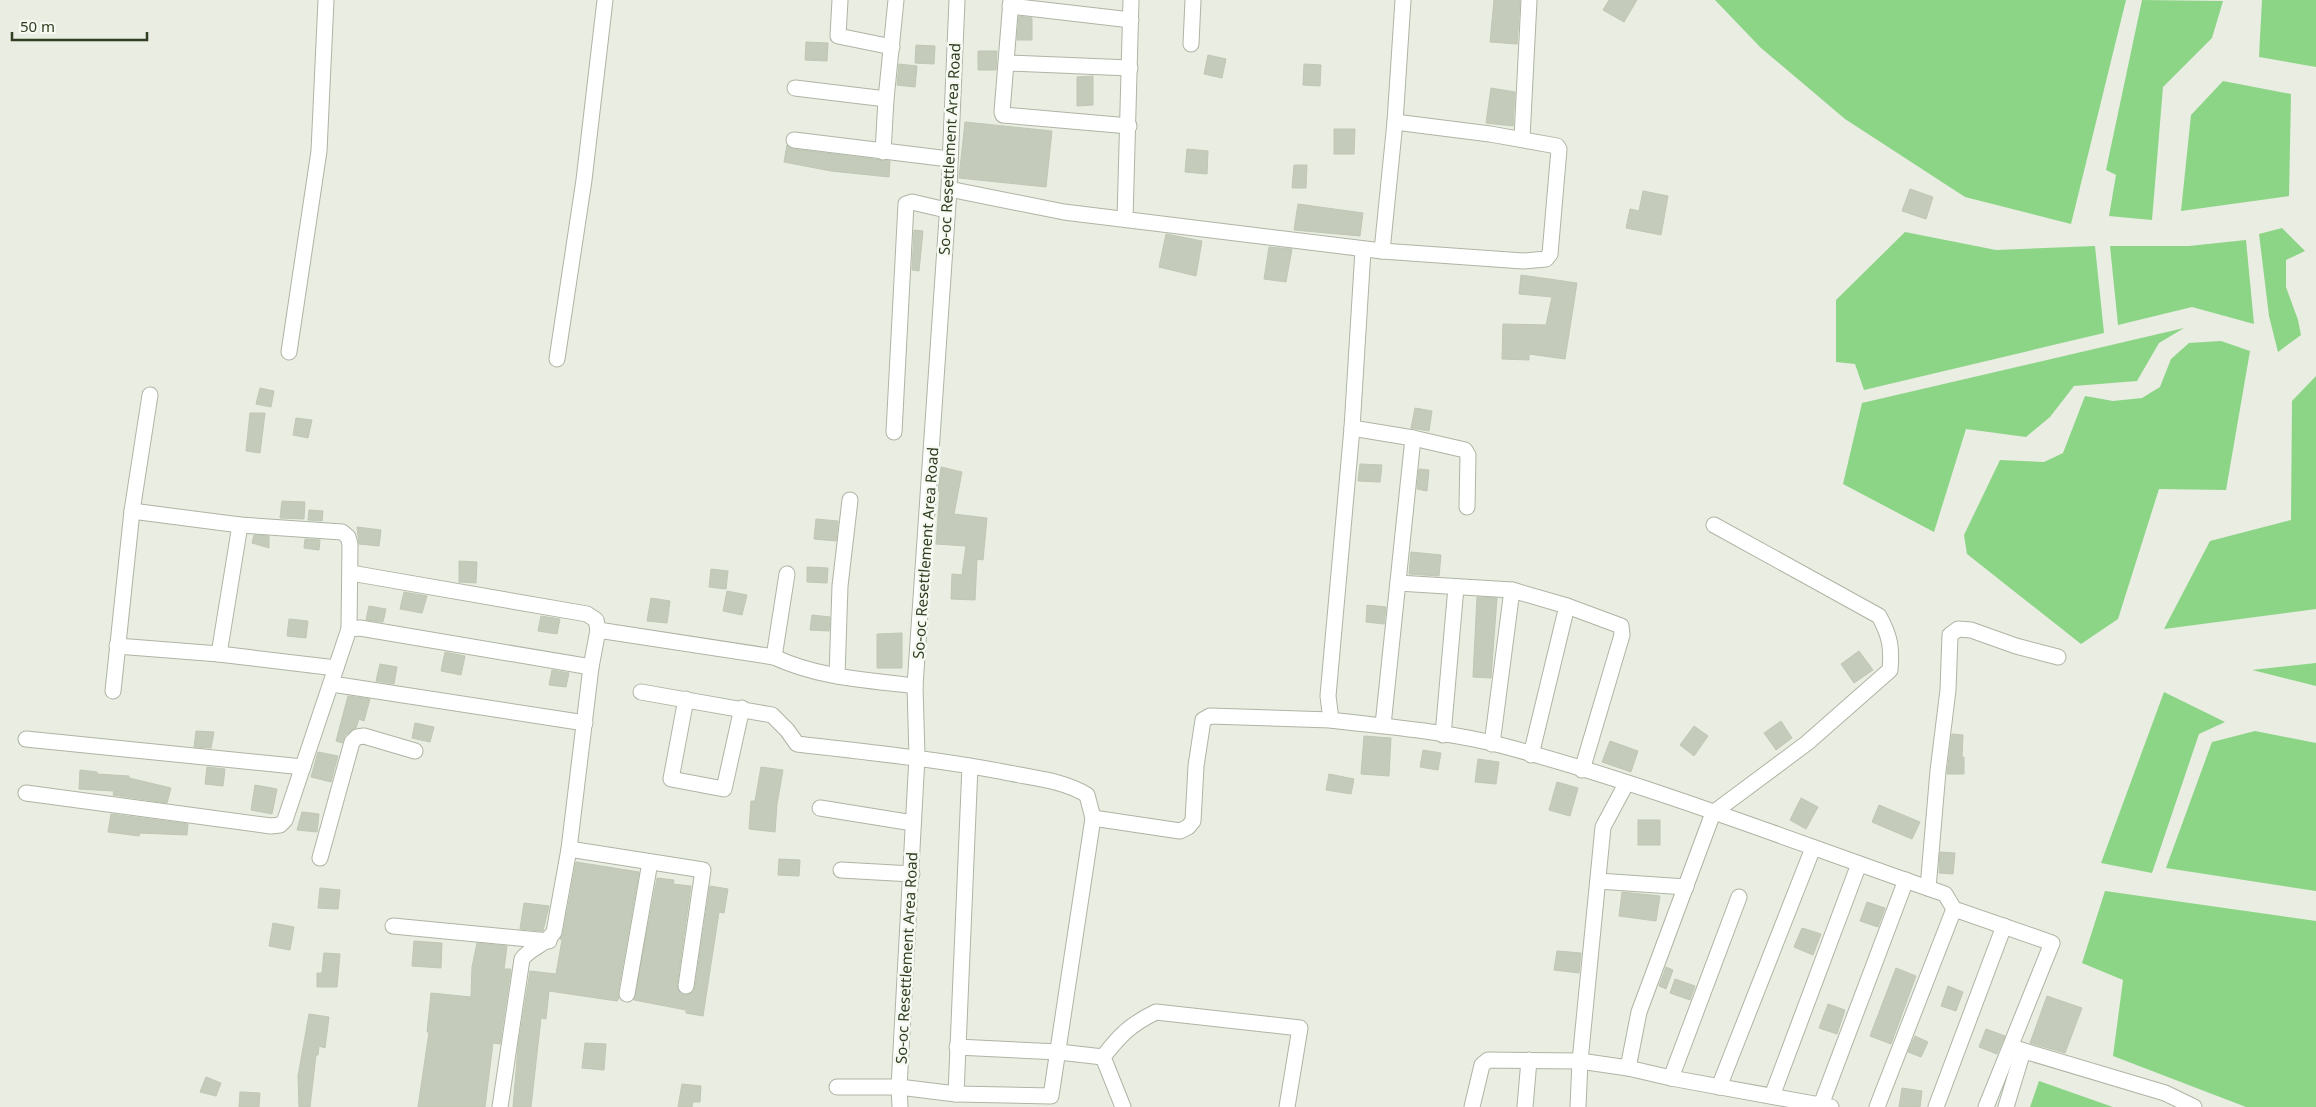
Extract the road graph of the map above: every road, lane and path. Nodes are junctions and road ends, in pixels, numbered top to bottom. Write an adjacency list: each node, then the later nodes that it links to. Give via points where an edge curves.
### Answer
1 (326, 0): 29 (street, via 319,152)
2 (605, 0): 30 (street, via 584,180)
3 (840, 0): 13 (street, via 838,36)
4 (896, 0): 13 (street)
5 (957, 0): 23 (street, So-oc Resettlement Area Road)
6 (1131, 0): 11 (street)
7 (1193, 0): 12 (street)
8 (1403, 0): 18 (street)
9 (1528, 0): 20 (street)
10 (1011, 3): 11 (street); 14 (street)
11 (1131, 20): 15 (street)
12 (1191, 44)
13 (892, 47): 17 (street)
14 (1007, 63): 15 (street); 19 (street, via 1002,112 1006,116)
15 (1130, 68): 19 (street)
16 (795, 88): 17 (street)
17 (886, 99): 22 (street)
18 (1395, 122): 20 (street); 28 (street)
19 (1129, 126): 26 (street)
20 (1522, 138): 28 (street, via 1554,144 1559,150 1549,257 1523,261)
21 (794, 140): 22 (street)
22 (883, 152): 23 (street)
23 (948, 159): 24 (street, So-oc Resettlement Area Road)
24 (949, 189): 25 (street, So-oc Resettlement Area Road); 26 (street, via 1064,212)
25 (946, 210): 33 (street, via 912,202 906,204); 56 (street, So-oc Resettlement Area Road)
26 (1125, 219): 27 (street)
27 (1363, 250): 28 (street); 32 (street)
28 (1382, 251)
29 (289, 352)
30 (557, 359)
31 (150, 395): 37 (street)
32 (1352, 428): 34 (street); 61 (street, via 1328,696)
33 (894, 432)
34 (1413, 438): 36 (street, via 1465,450 1468,455); 42 (street)
35 (850, 500): 54 (street, via 840,586)
36 (1467, 507)
37 (132, 511): 38 (street); 48 (street)
38 (240, 524): 40 (street, via 342,532 350,544); 49 (street)
39 (1714, 525): 76 (street, via 1879,616 1892,648 1890,670 1807,744)
40 (351, 573): 46 (street); 47 (street, via 587,614 596,620)
41 (787, 574): 50 (street)
42 (1398, 583): 43 (street); 63 (street)
43 (1456, 586): 44 (street); 64 (street)
44 (1512, 590): 45 (street); 66 (street)
45 (1567, 606): 68 (street); 72 (street, via 1618,623 1622,629)
46 (349, 629): 52 (street, via 360,628); 53 (street)
47 (598, 630): 50 (street); 52 (street)
48 (117, 646): 49 (street); 57 (street)
49 (219, 654): 53 (street)
50 (774, 657): 54 (street, via 790,665)
51 (2058, 657): 89 (street, via 1971,630 1958,629 1950,635 1948,690)
52 (591, 667): 62 (street)
53 (336, 668): 55 (street)
54 (837, 676): 56 (street)
55 (332, 684): 62 (street); 71 (street)
56 (915, 686): 69 (street, So-oc Resettlement Area Road)
57 (113, 690)
58 (641, 692): 59 (street)
59 (686, 699): 60 (street); 60 (street, via 671,779 724,789)
60 (742, 708): 69 (street, via 772,715 797,744)
61 (1331, 720): 63 (street); 77 (street, via 1210,716 1203,720 1193,820 1188,827 1180,831)
62 (585, 723): 80 (street)
63 (1383, 725): 64 (street)
64 (1443, 735): 66 (street)
65 (26, 739): 71 (street)
66 (1492, 744): 68 (street)
67 (415, 751): 81 (street, via 364,736 352,742)
68 (1531, 755): 72 (street)
69 (917, 757): 70 (street); 78 (street, So-oc Resettlement Area Road)
70 (970, 766): 77 (street, via 1072,786 1088,795); 97 (street)
71 (303, 767): 74 (street, via 285,820 280,825 271,826)
72 (1582, 770): 73 (street)
73 (1626, 784): 76 (street); 87 (street, via 1603,827)
74 (26, 793)
75 (820, 808): 78 (street)
76 (1714, 813): 79 (street); 88 (street)
77 (1093, 818): 99 (street)
78 (913, 823): 85 (street, So-oc Resettlement Area Road)
79 (1813, 848): 83 (street); 107 (street)
80 (569, 849): 82 (street); 94 (street, via 554,932)
81 (320, 858)
82 (650, 862): 95 (street, via 703,870); 96 (street)
83 (1860, 864): 86 (street); 109 (street)
84 (841, 870): 85 (street)
85 (912, 874): 106 (street, So-oc Resettlement Area Road)
86 (1906, 880): 89 (street); 110 (street)
87 (1598, 881): 88 (street); 102 (street)
88 (1686, 888): 103 (street, via 1639,1012)
89 (1928, 888): 91 (street, via 1945,894)
90 (1739, 897): 104 (street)
91 (1954, 909): 93 (street); 118 (street)
92 (393, 926): 94 (street)
93 (2004, 926): 98 (street, via 2052,943); 119 (street)
94 (549, 941): 111 (street, via 535,947 522,959)
95 (686, 986)
96 (627, 994)
97 (957, 1047): 99 (street); 108 (street)
98 (2017, 1049): 120 (street); 121 (street); 122 (street, via 2165,1093)
99 (1059, 1052): 100 (street); 108 (street, via 1051,1096)
100 (1103, 1057): 113 (street); 114 (street, via 1136,1021 1156,1012 1300,1028)
101 (1529, 1060): 102 (street); 115 (street, via 1488,1060 1482,1065); 116 (street)
102 (1580, 1061): 103 (street); 117 (street)
103 (1628, 1068): 104 (street)
104 (1671, 1078): 107 (street)
105 (837, 1086): 106 (street)
106 (900, 1087): 108 (street); 112 (street, So-oc Resettlement Area Road)
107 (1719, 1087): 109 (street)
108 (956, 1094)
109 (1772, 1096): 110 (street)
110 (1826, 1106)
111 (500, 1107)
112 (900, 1107)
113 (1123, 1107)
114 (1287, 1107)
115 (1472, 1107)
116 (1525, 1107)
117 (1578, 1107)
118 (1877, 1107)
119 (1936, 1107)
120 (1986, 1107)
121 (2006, 1107)
122 (2194, 1107)

